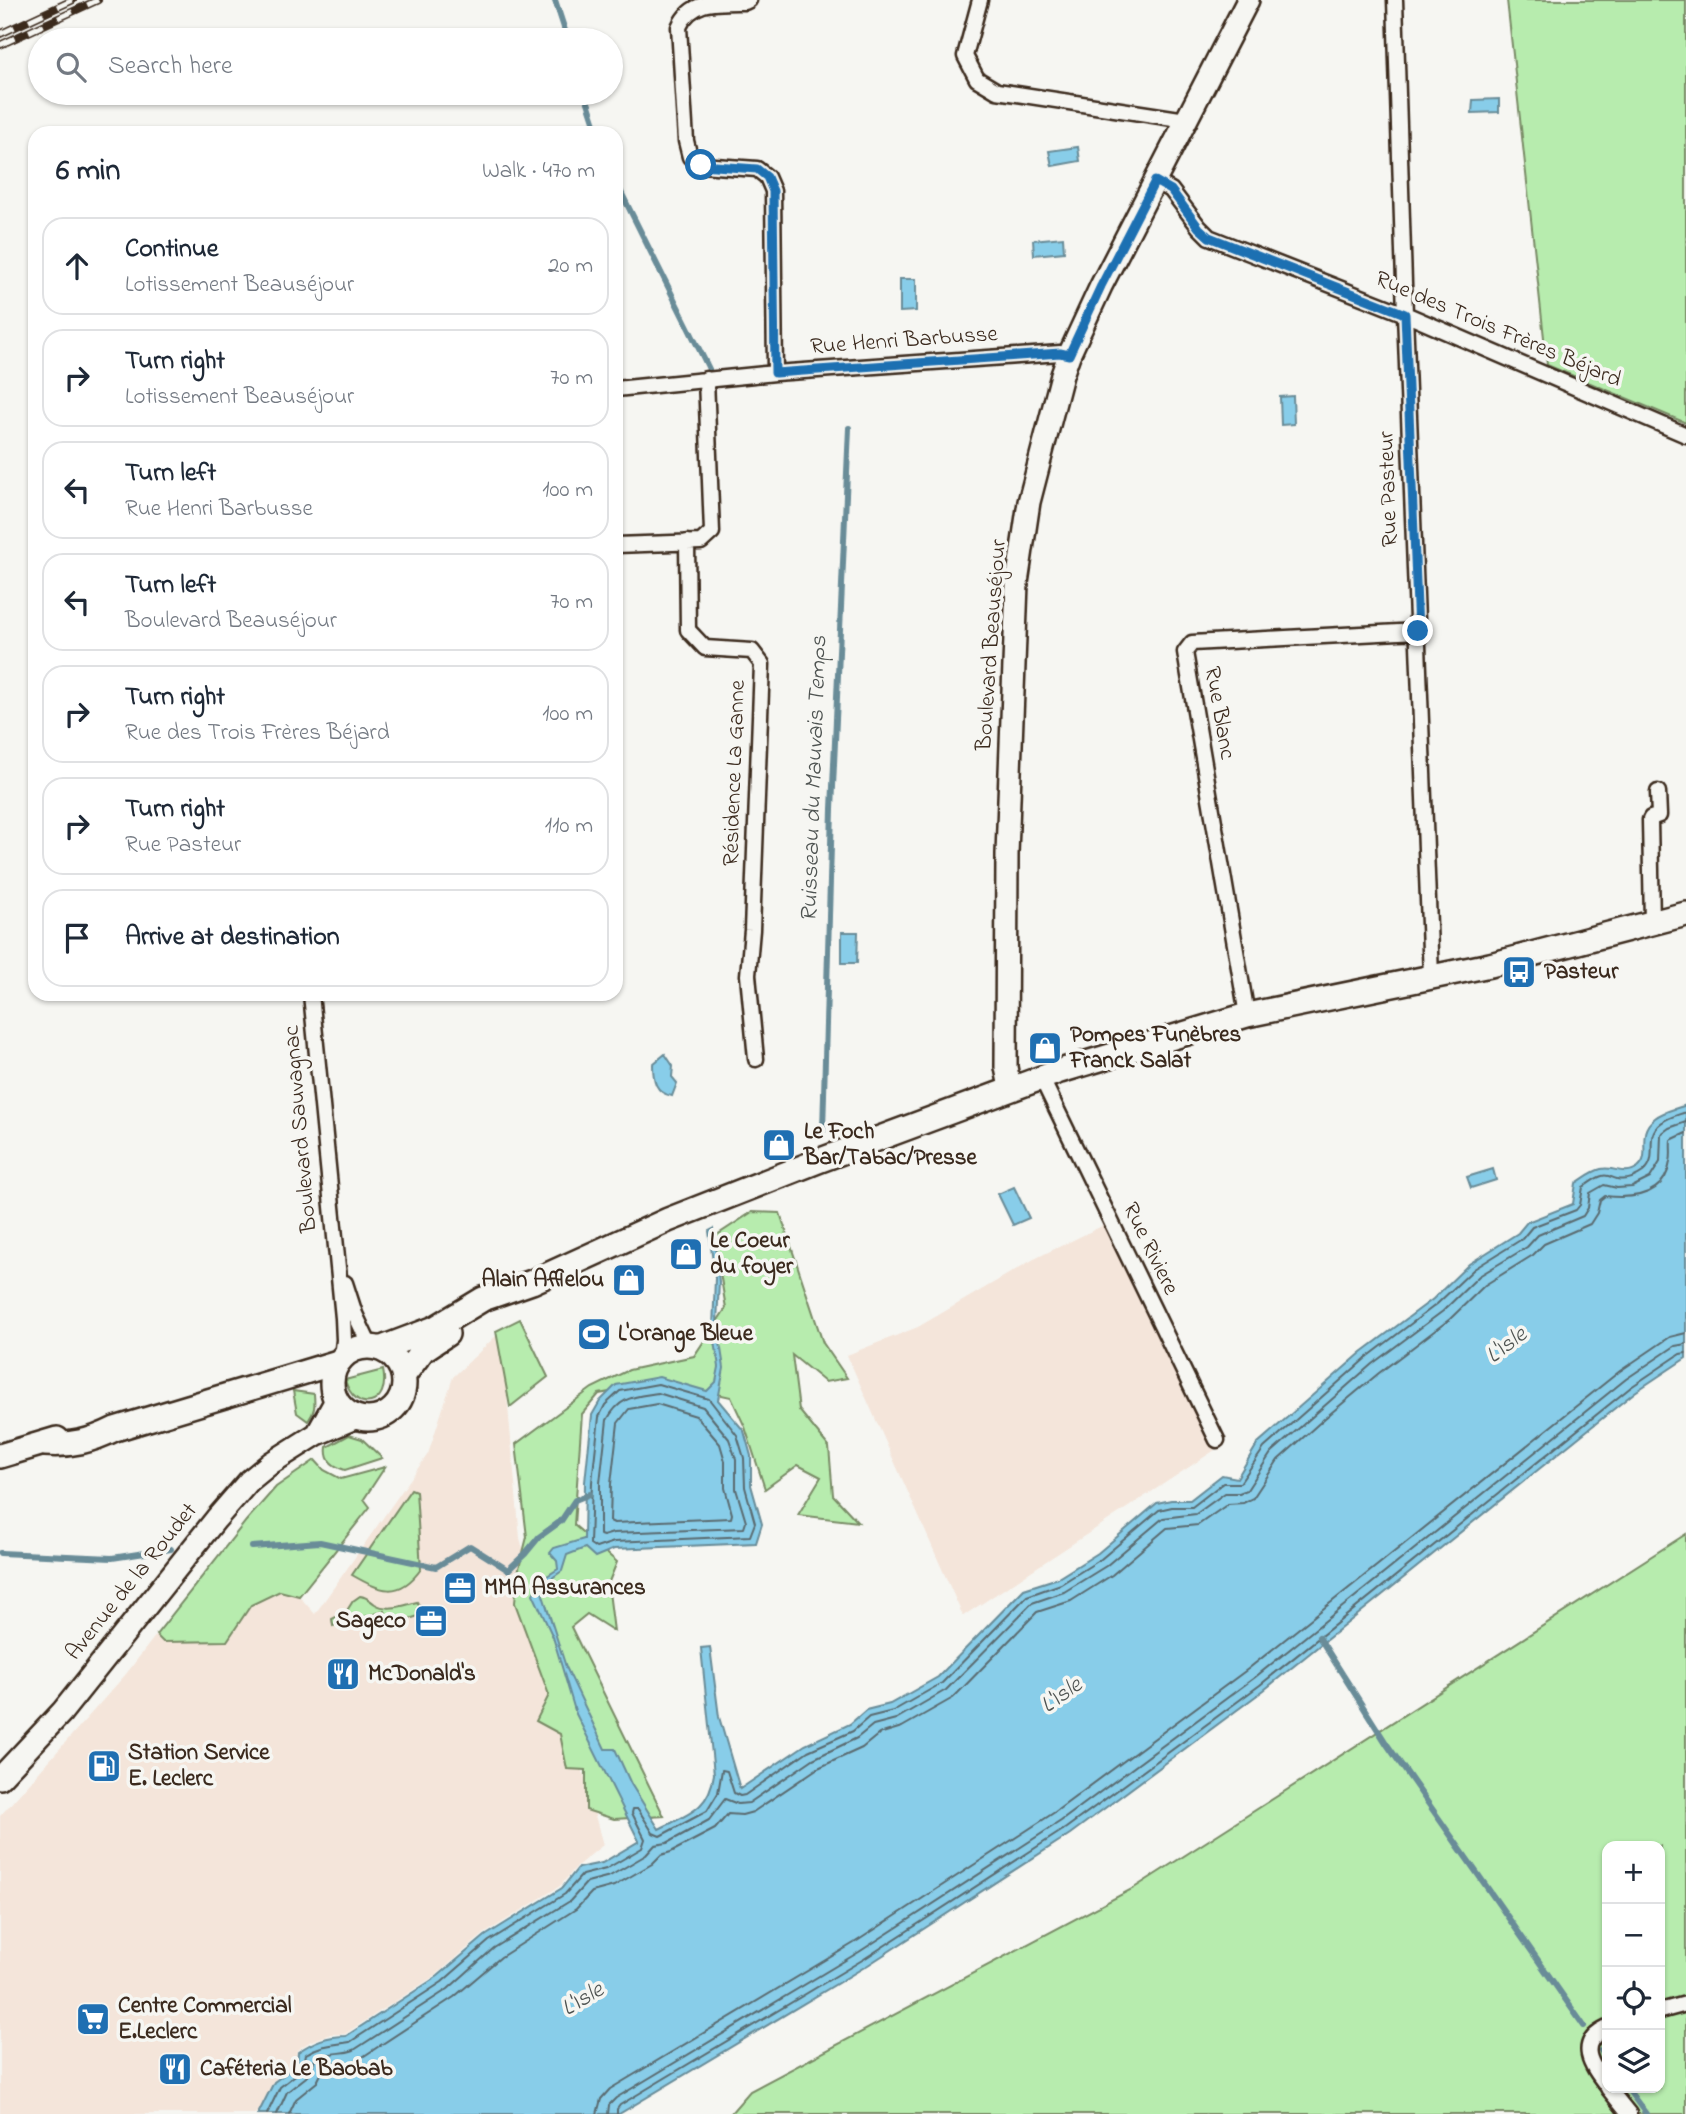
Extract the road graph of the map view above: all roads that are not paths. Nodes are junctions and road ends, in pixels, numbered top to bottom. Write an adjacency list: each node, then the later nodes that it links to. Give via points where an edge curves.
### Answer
1 (749, 0): 9 (street, via 700,2 684,13 679,27 686,141 690,157 701,165 757,169 773,191)
2 (980, 0): 5 (street, via 965,56 977,79 996,91)
3 (1248, 0): 5 (street, Boulevard Beauséjour)
4 (1395, 0): 7 (street, Rue Pasteur)
5 (1186, 120): 6 (street, Boulevard Beauséjour)
6 (1155, 181): 7 (street, Rue des Trois Frères Béjard, via 1171,190 1209,237); 8 (street, Boulevard Beauséjour)
7 (1405, 314): 12 (street, Rue des Trois Frères Béjard); 15 (street, Rue Pasteur)
8 (1069, 355): 9 (street, Rue Henri Barbusse); 24 (street, Boulevard Beauséjour, via 1030,502 1017,583 1007,854 1006,1067)
9 (775, 373): 10 (street, Rue Henri Barbusse)
10 (706, 379): 11 (street, Rue Henri Barbusse); 13 (street, via 712,532 701,542)
11 (623, 387)
12 (1686, 435)
13 (687, 542): 14 (street); 22 (street, Résidence La Ganne, via 688,630 705,648 752,651 762,664 748,975)
14 (623, 545)
15 (1418, 631): 19 (street, Rue Pasteur); 21 (street, Rue Blanc, via 1192,643 1185,652)
16 (1658, 792): 18 (street, via 1659,815 1650,820)
17 (1686, 914): 18 (main road)
18 (1652, 922): 19 (main road, via 1516,959)
19 (1431, 976): 21 (main road)
20 (312, 1001): 25 (street, Boulevard Sauvagnac)
21 (1247, 1014): 23 (main road)
22 (756, 1059)
23 (1041, 1077): 24 (main road); 34 (street, Rue Riviere)
24 (1010, 1088): 26 (main road, via 668,1220)
25 (336, 1259): 27 (street, Boulevard Sauvagnac, via 355,1314); 28 (street, Boulevard Sauvagnac, via 344,1340)
26 (532, 1282): 27 (main road, via 483,1299 435,1328); 29 (main road, via 423,1350)
27 (376, 1347): 28 (main road, via 360,1347); 29 (main road, via 392,1354)
28 (340, 1359): 30 (main road, via 332,1377); 31 (main road)
29 (404, 1375): 32 (main road, via 402,1396 389,1413)
30 (334, 1393): 31 (main road, via 307,1382); 32 (main road, via 341,1408); 33 (street, Avenue de la Roudet)
31 (227, 1396): 35 (main road)
32 (357, 1417): 33 (street, Avenue de la Roudet)
33 (317, 1434): 36 (street, Avenue de la Roudet, via 249,1481 62,1712)
34 (1217, 1440)
35 (0, 1456)
36 (0, 1778)
37 (1686, 2004): 38 (street)
38 (1665, 2010)
39 (1602, 2030): 40 (street, via 1590,2042 1588,2056)
40 (1602, 2079)
41 (1613, 2093): 42 (street)
42 (1629, 2114)

